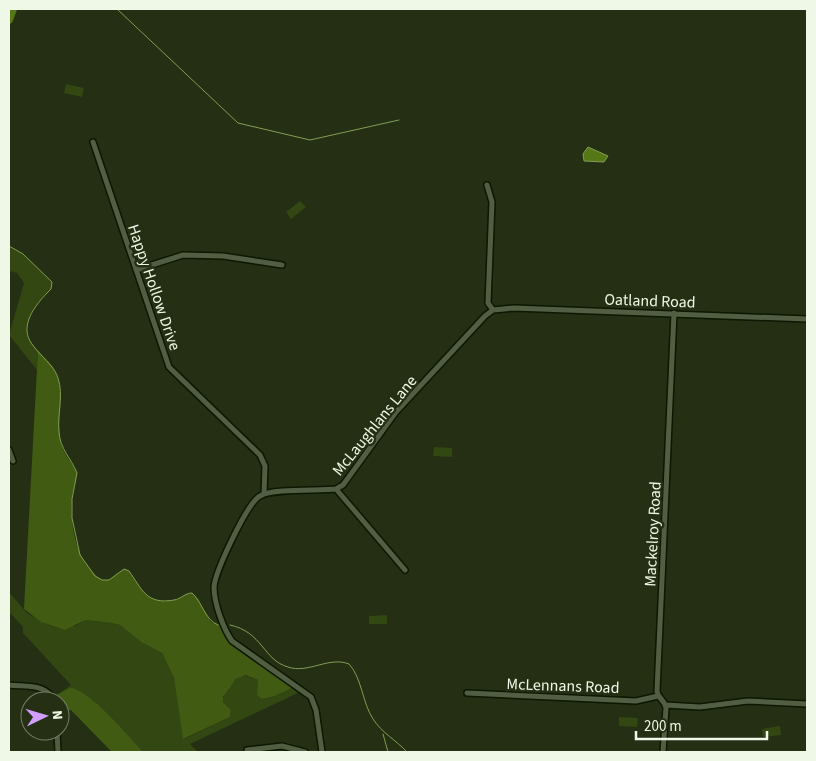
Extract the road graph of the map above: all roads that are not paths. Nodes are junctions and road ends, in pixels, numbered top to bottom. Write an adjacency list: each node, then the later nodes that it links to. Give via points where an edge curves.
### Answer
1 (93, 142): 4 (street, Happy Hollow Drive)
2 (487, 185): 5 (street, via 492,202 488,303)
3 (282, 264): 4 (street, via 223,256 183,255)
4 (136, 270): 11 (street, Happy Hollow Drive, via 169,367 260,455 265,466)
5 (493, 310): 6 (street, Oatland Road); 10 (street, McLaughlans Lane, via 396,412 347,481)
6 (674, 313): 7 (street, Oatland Road); 16 (street, Mackelroy Road)
7 (807, 318)
8 (9, 450): 9 (street)
9 (13, 461)
10 (336, 490): 11 (street, McLaughlans Lane); 12 (street)
11 (264, 494): 21 (street, via 250,506 216,577 215,595 226,632 232,641 311,697)
12 (405, 570)
13 (10, 685): 14 (street, via 39,687)
14 (47, 691)
15 (467, 694): 16 (street, McLennans Road, via 636,701)
16 (658, 696): 18 (street)
17 (807, 704): 18 (street, via 748,701 700,706)
18 (665, 705): 22 (street)
19 (247, 749): 20 (street, via 282,746)
20 (305, 752)
21 (322, 752)
22 (663, 752)

